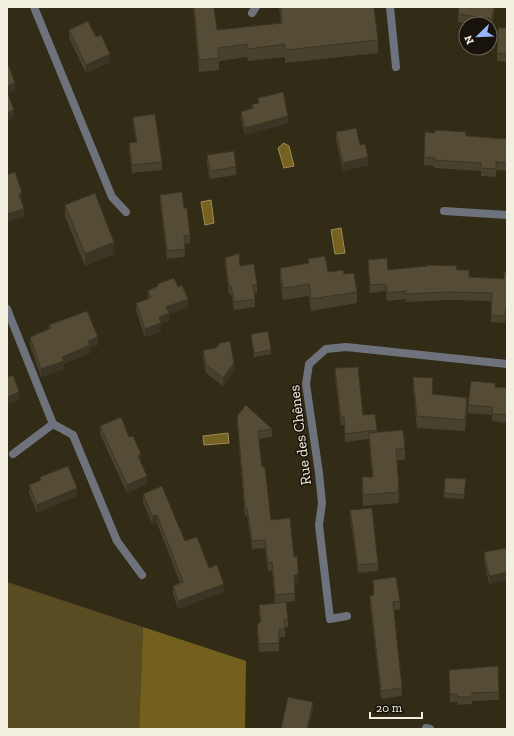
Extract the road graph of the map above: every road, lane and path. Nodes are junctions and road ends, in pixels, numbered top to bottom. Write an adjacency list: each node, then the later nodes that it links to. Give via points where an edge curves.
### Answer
1 (34, 7): 4 (street, via 112,197)
2 (390, 7): 3 (street)
3 (396, 66)
4 (126, 212)
5 (444, 212): 6 (street)
6 (507, 215)
7 (7, 309): 9 (street)
8 (507, 364): 12 (street, Rue des Chênes, via 346,347 326,350 309,364 306,384 319,473 322,503 319,525 330,619)
9 (53, 424): 10 (street); 11 (street, via 73,435 117,541)
10 (13, 454)
11 (142, 575)
12 (346, 616)

